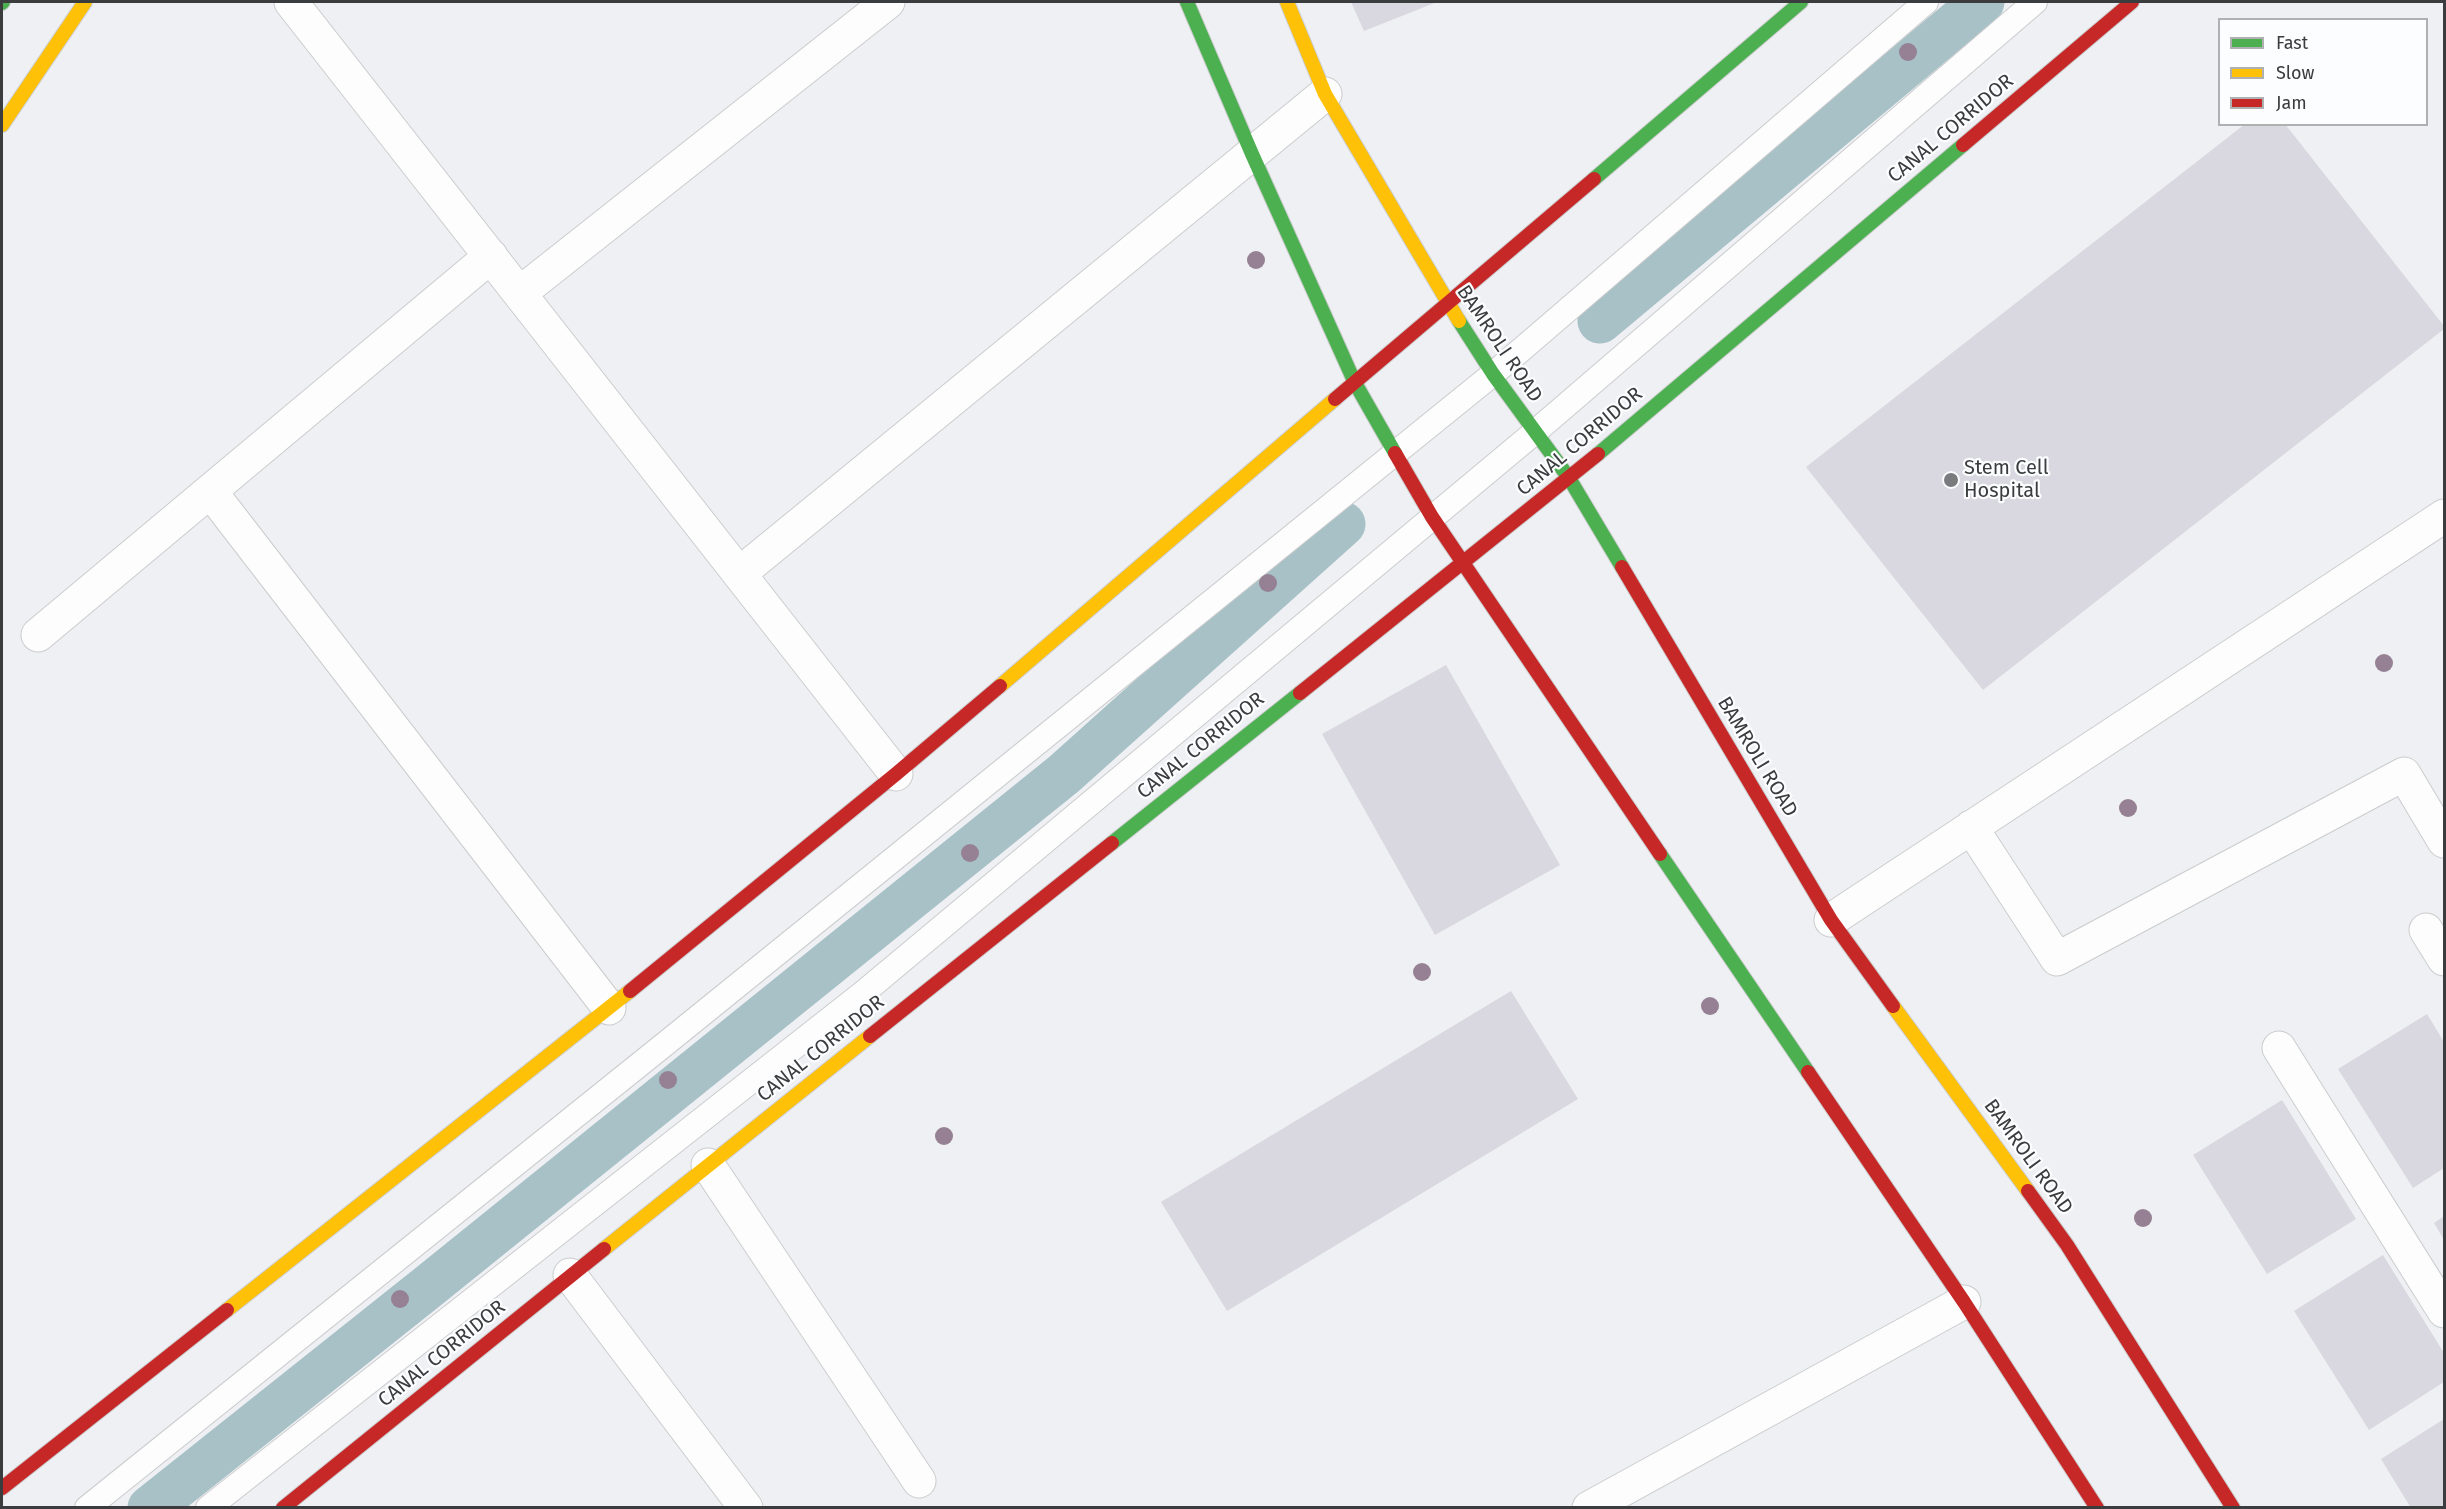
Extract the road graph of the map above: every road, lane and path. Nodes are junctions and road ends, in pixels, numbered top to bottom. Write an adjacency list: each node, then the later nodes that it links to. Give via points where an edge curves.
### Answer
1 (85, 2): 11 (street)
2 (291, 2): 13 (street)
3 (888, 2): 14 (street)
4 (1186, 2): 12 (street)
5 (1287, 2): 10 (street, BAMROLI ROAD)
6 (1926, 2): 16 (lane)
7 (2035, 2): 18 (lane)
8 (2132, 2): 20 (street, CANAL CORRIDOR)
9 (1790, 6): 15 (street)
10 (1326, 94): 12 (street); 15 (street, BAMROLI ROAD)
11 (2, 125)
12 (1251, 154): 17 (street); 25 (street)
13 (491, 256): 14 (street); 21 (street)
14 (520, 293): 25 (street)
15 (1448, 304): 16 (street, BAMROLI ROAD); 17 (street)
16 (1492, 374): 18 (street, BAMROLI ROAD); 19 (lane)
17 (1355, 383): 19 (street); 27 (street)
18 (1535, 432): 20 (street, BAMROLI ROAD); 23 (lane)
19 (1394, 453): 23 (street); 41 (lane)
20 (1569, 478): 24 (street, CANAL CORRIDOR); 30 (street, BAMROLI ROAD)
21 (210, 491): 26 (street); 33 (street)
22 (2445, 516): 28 (street)
23 (1432, 518): 24 (street); 42 (lane, via 863,993)
24 (1464, 562): 35 (street, CANAL CORRIDOR); 37 (street)
25 (739, 574): 27 (street)
26 (38, 635)
27 (896, 774): 33 (street)
28 (1971, 828): 29 (street, via 2057,959 2404,774); 30 (street)
29 (2445, 841)
30 (1831, 920): 47 (street, BAMROLI ROAD, via 2067,1245)
31 (2426, 930): 32 (street)
32 (2445, 959)
33 (609, 1008): 40 (street)
34 (2279, 1048): 38 (street)
35 (708, 1165): 36 (street, CANAL CORRIDOR); 39 (street)
36 (570, 1275): 43 (street, CANAL CORRIDOR); 44 (street)
37 (1964, 1302): 45 (street); 46 (street)
38 (2445, 1311)
39 (919, 1481)
40 (2, 1488)
41 (87, 1508)
42 (208, 1508)
43 (283, 1508)
44 (746, 1508)
45 (1589, 1508)
46 (2097, 1508)
47 (2234, 1508)

